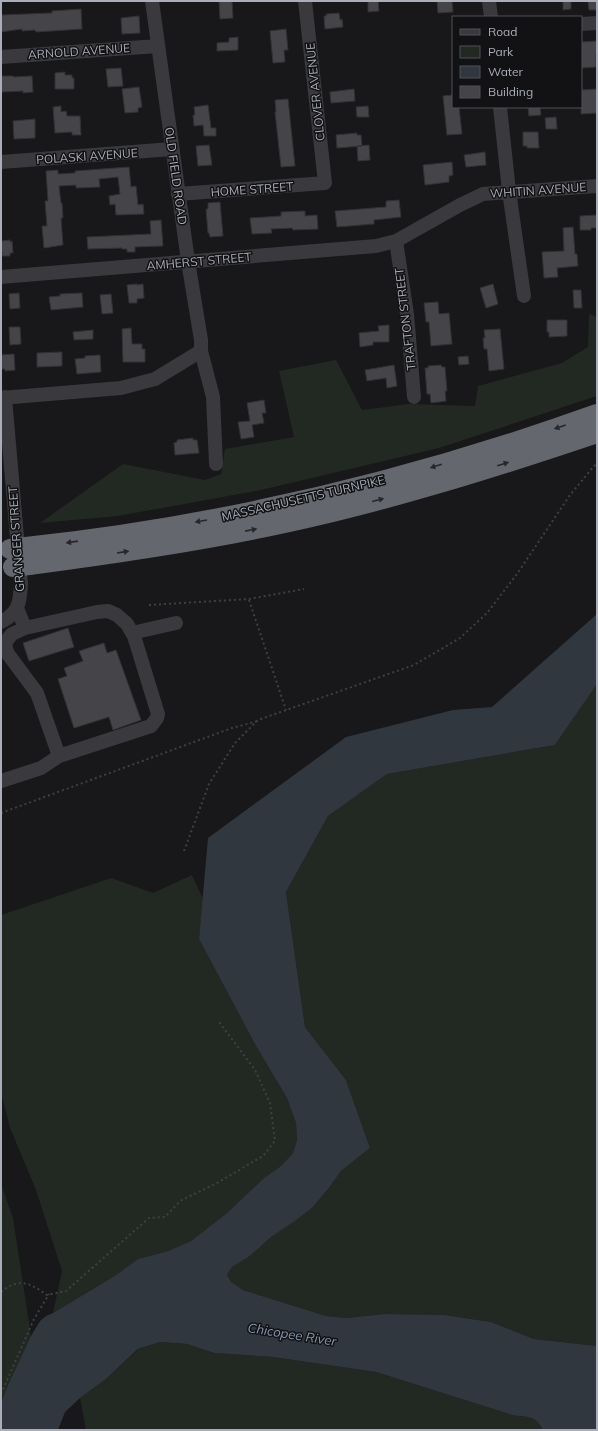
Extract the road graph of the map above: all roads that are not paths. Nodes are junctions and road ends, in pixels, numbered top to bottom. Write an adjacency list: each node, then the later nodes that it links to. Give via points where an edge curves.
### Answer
1 (152, 1): 7 (street, OLD FIELD ROAD)
2 (305, 1): 12 (street, CLOVER AVENUE)
3 (489, 1): 4 (street)
4 (491, 16)
5 (597, 23): 6 (street)
6 (582, 24)
7 (158, 46): 8 (street, ARNOLD AVENUE); 10 (street, OLD FIELD ROAD)
8 (1, 57)
9 (500, 108): 14 (street)
10 (172, 149): 11 (street, POLASKI AVENUE); 15 (street, OLD FIELD ROAD)
11 (1, 162)
12 (325, 183): 15 (street, HOME STREET)
13 (597, 186): 14 (street, WHITIN AVENUE)
14 (510, 192): 16 (street, WHITIN AVENUE, via 483,194); 19 (street)
15 (178, 194): 17 (street, OLD FIELD ROAD)
16 (396, 241): 17 (street, AMHERST STREET, via 376,246); 21 (street, TRAFTON STREET, via 407,314)
17 (188, 261): 18 (street, AMHERST STREET); 20 (street, OLD FIELD ROAD, via 201,340)
18 (1, 277)
19 (524, 296)
20 (200, 350): 22 (street, via 155,379 121,388); 25 (street, OLD FIELD ROAD, via 213,397)
21 (414, 397)
22 (3, 398): 27 (street, GRANGER STREET, via 21,584)
23 (597, 414): 26 (highway, MASSACHUSETTS TURNPIKE, one-way to 26, via 426,469 294,502 103,537)
24 (597, 433): 26 (highway, MASSACHUSETTS TURNPIKE, one-way to 24, via 192,541 280,524 480,472)
25 (216, 464)
26 (13, 558)
27 (17, 608): 28 (street); 30 (street)
28 (1, 622)
29 (176, 623): 31 (street)
30 (25, 628): 31 (street, via 108,611 127,624); 32 (street)
31 (132, 633): 33 (street, via 158,710 157,718 150,726)
32 (4, 641): 33 (street, via 8,654 37,693)
33 (59, 756): 34 (street, via 40,768)
34 (1, 781)

